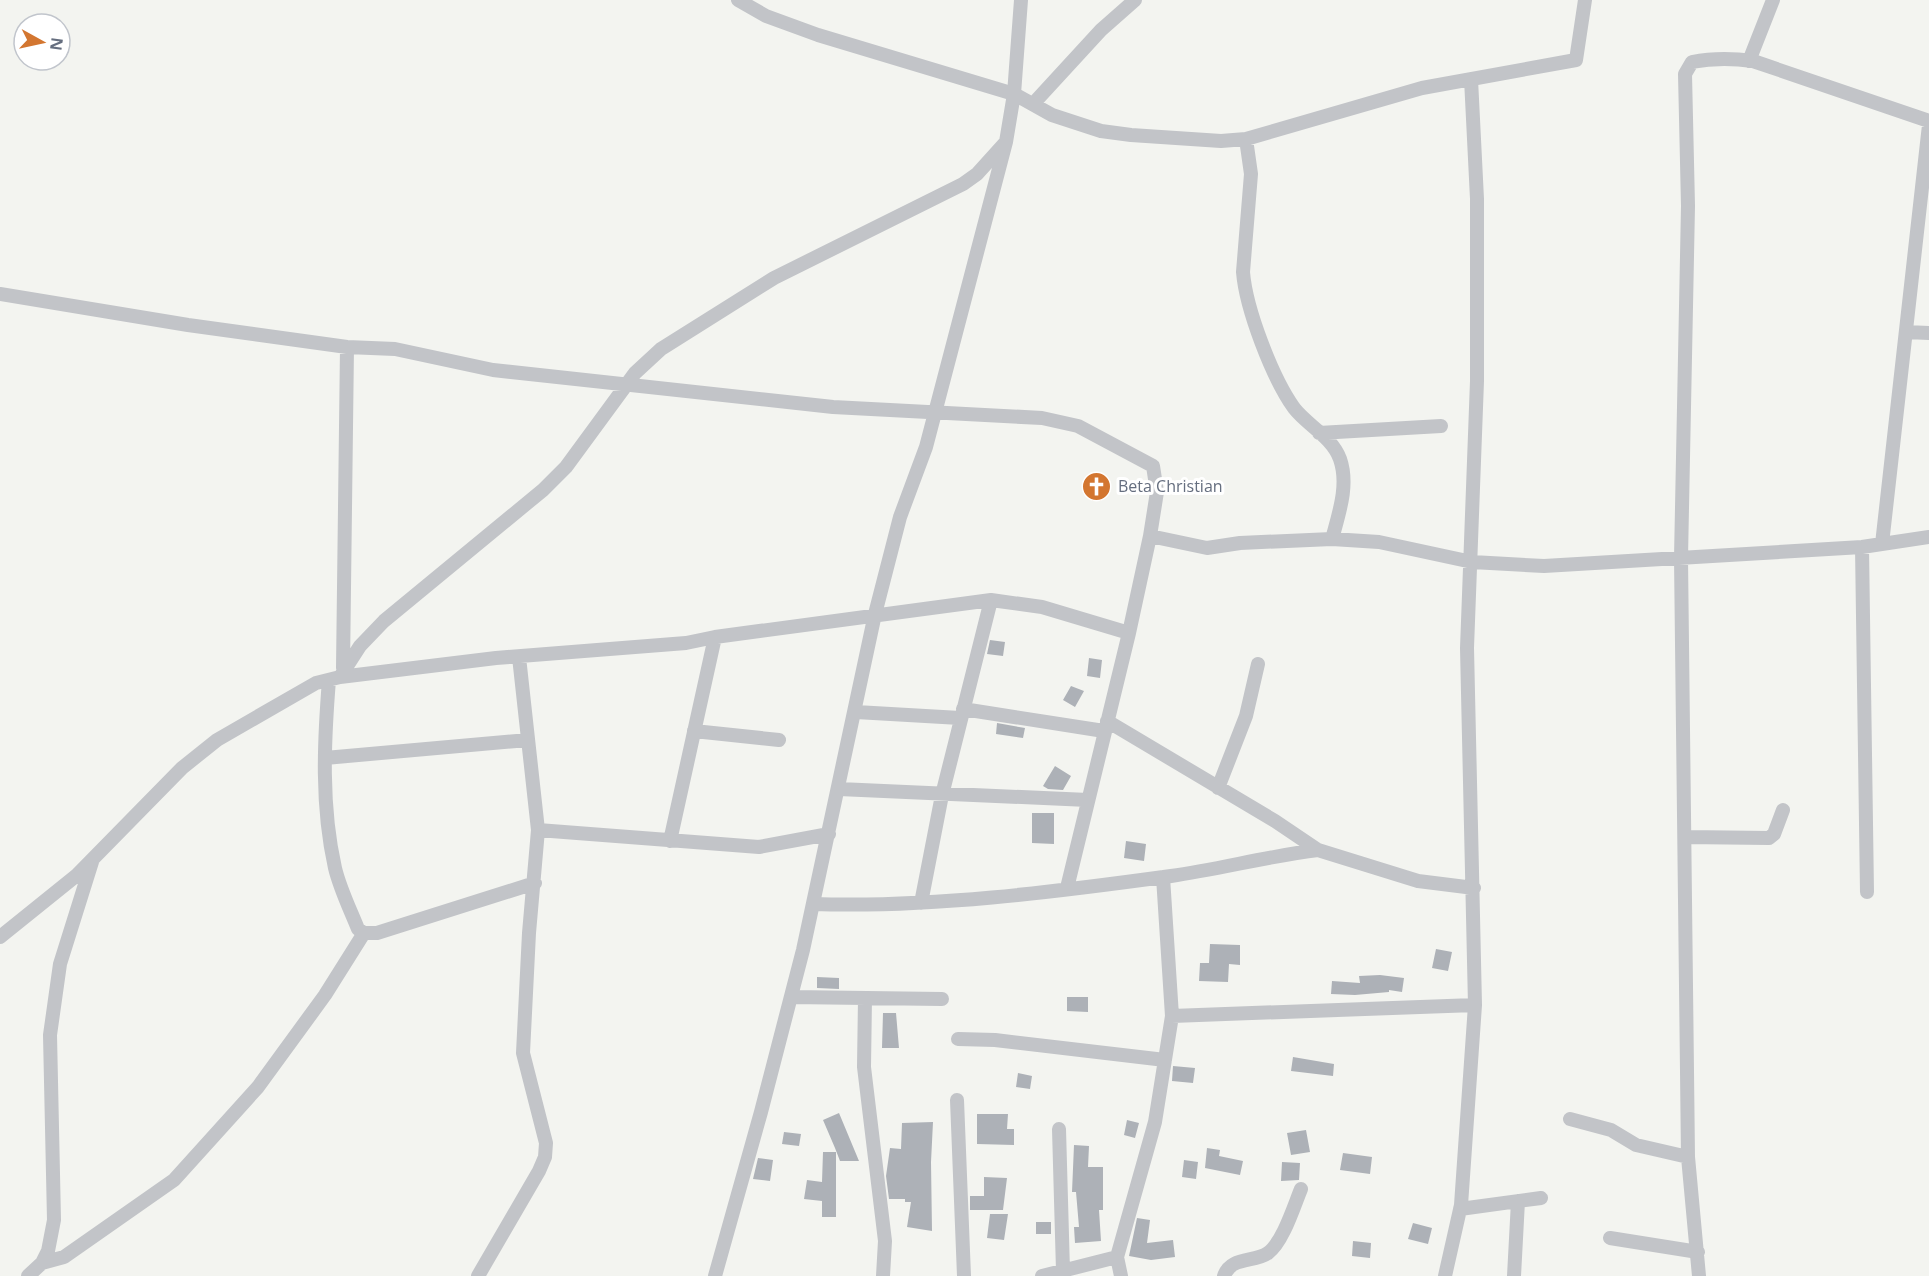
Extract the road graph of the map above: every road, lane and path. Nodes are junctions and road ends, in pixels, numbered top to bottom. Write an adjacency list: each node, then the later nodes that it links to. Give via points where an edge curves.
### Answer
1 (738, 0): 8 (street, via 766,16 818,35)
2 (1021, 0): 8 (street)
3 (1135, 0): 9 (street, via 1101,30)
4 (1585, 0): 7 (street, via 1576,60)
5 (1773, 0): 6 (street)
6 (1749, 61): 10 (street); 27 (street, via 1737,58 1692,62 1685,74 1688,206)
7 (1471, 79): 12 (street, via 1422,88); 28 (street, via 1477,200)
8 (1014, 94): 9 (street); 13 (street)
9 (1033, 104): 12 (street, via 1052,115 1111,132 1221,141)
10 (1929, 121)
11 (1929, 125): 15 (street)
12 (1246, 139): 21 (street, via 1251,174 1245,288 1276,376 1294,408)
13 (1006, 142): 18 (street, via 963,184 774,278 661,349); 19 (street)
14 (0, 294): 17 (street)
15 (1906, 332): 16 (street); 25 (street)
16 (1929, 333)
17 (346, 346): 18 (street, via 395,350 494,370); 35 (street)
18 (626, 385): 19 (street, via 833,407); 35 (street, via 566,467 384,621)
19 (935, 412): 22 (street, via 1007,414 1077,426 1150,463 1155,470 1157,492); 30 (street, via 900,518)
20 (1441, 426): 21 (street)
21 (1319, 432): 24 (street, via 1334,447 1344,481)
22 (1150, 536): 24 (street, via 1207,548); 31 (street)
23 (1929, 537): 25 (street)
24 (1332, 539): 28 (street, via 1379,542)
25 (1882, 544): 26 (street)
26 (1862, 547): 27 (street); 58 (street)
27 (1681, 558): 28 (street, via 1544,566); 50 (street)
28 (1472, 562): 57 (street, via 1467,648)
29 (991, 600): 30 (street); 31 (street, via 1042,607); 37 (street)
30 (875, 614): 32 (street); 36 (street)
31 (1129, 633): 38 (street)
32 (715, 637): 33 (street, via 686,643); 39 (street)
33 (519, 657): 35 (street); 40 (street)
34 (1258, 663): 43 (street, via 1246,716)
35 (337, 675): 42 (street); 53 (street, via 303,690 217,740 182,768)
36 (856, 712): 37 (street); 44 (street)
37 (962, 713): 38 (street); 45 (street)
38 (1106, 726): 43 (street); 46 (street)
39 (694, 731): 41 (street); 51 (street)
40 (528, 740): 42 (street); 48 (street)
41 (779, 740)
42 (325, 758): 61 (street, via 335,870 358,929)
43 (1218, 788): 52 (street)
44 (838, 789): 45 (street); 49 (street)
45 (942, 795): 46 (street); 59 (street)
46 (1088, 800): 56 (street)
47 (1783, 810): 50 (street, via 1769,838)
48 (538, 830): 51 (street); 55 (street)
49 (829, 834): 51 (street, via 759,847); 60 (street)
50 (1684, 837): 73 (street)
51 (670, 841)
52 (1318, 850): 54 (street); 57 (street, via 1418,881)
53 (94, 857): 62 (street); 81 (street, via 60,964 55,993 50,1035 54,1220)
54 (1163, 877): 56 (street); 67 (street)
55 (535, 883): 61 (street, via 376,933); 84 (street, via 523,1053 546,1143 545,1157)
56 (1067, 888): 59 (street)
57 (1474, 888): 66 (street)
58 (1867, 892)
59 (921, 903): 60 (street)
60 (813, 904): 63 (street)
61 (364, 933): 81 (street, via 325,995 258,1087 174,1180 64,1257)
62 (0, 937)
63 (791, 996): 64 (street); 85 (street)
64 (865, 998): 65 (street); 86 (street, via 864,1067 885,1241)
65 (942, 999)
66 (1475, 1005): 67 (street); 77 (street)
67 (1172, 1016): 69 (street)
68 (958, 1039): 69 (street)
69 (1166, 1060): 80 (street, via 1147,1157)
70 (957, 1100): 87 (street)
71 (1570, 1119): 73 (street, via 1611,1130 1636,1145)
72 (1059, 1130): 82 (street)
73 (1688, 1157): 79 (street)
74 (1301, 1189): 90 (street, via 1277,1244 1268,1254 1226,1268)
75 (1541, 1198): 76 (street)
76 (1518, 1202): 77 (street); 92 (street)
77 (1460, 1209): 91 (street)
78 (1610, 1238): 79 (street)
79 (1698, 1252): 93 (street)
80 (1117, 1257): 82 (street); 89 (street)
81 (42, 1263): 83 (street)
82 (1063, 1271): 88 (street)
83 (28, 1276)
84 (478, 1276)
85 (715, 1276)
86 (883, 1276)
87 (964, 1276)
88 (1042, 1276)
89 (1121, 1276)
90 (1224, 1276)
91 (1445, 1276)
92 (1514, 1276)
93 (1699, 1276)

